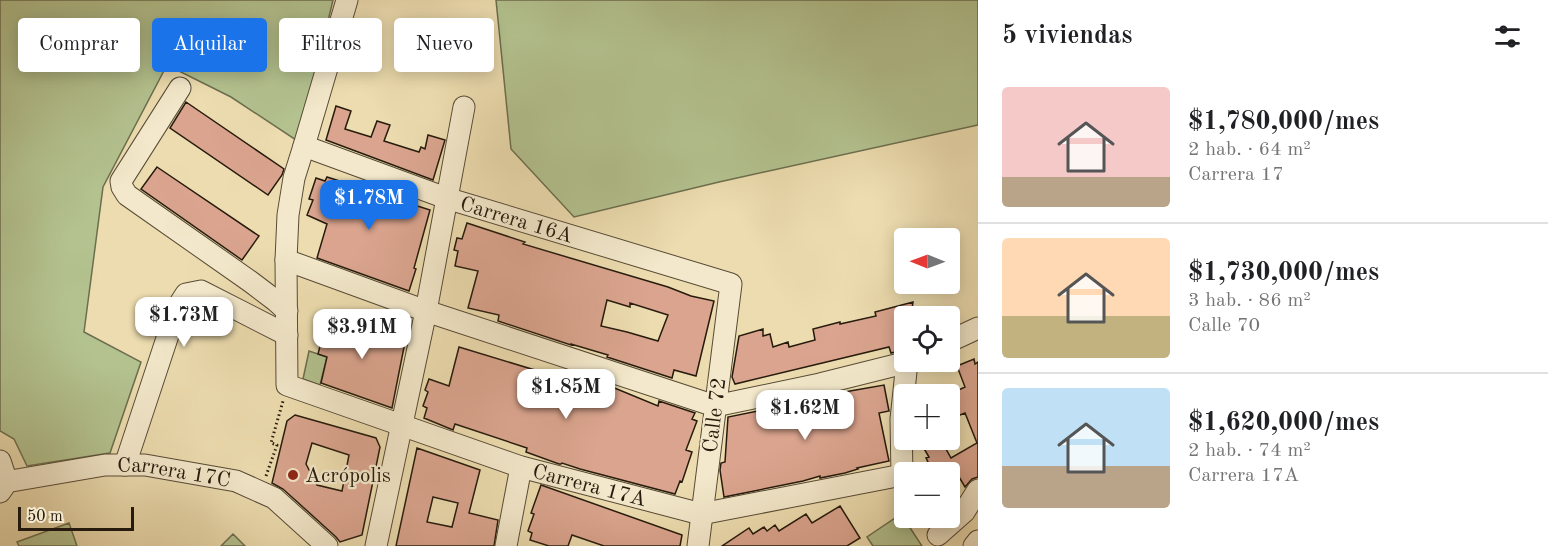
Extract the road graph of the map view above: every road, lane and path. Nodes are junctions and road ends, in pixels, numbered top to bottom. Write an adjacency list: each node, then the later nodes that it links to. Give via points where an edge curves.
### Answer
1 (347, 0): 4 (street)
2 (180, 88): 9 (street, via 122,181 122,187 127,195)
3 (464, 107): 5 (street)
4 (304, 146): 5 (street, Carrera 16A); 6 (street, via 288,215)
5 (446, 198): 7 (street, Carrera 16A); 8 (street)
6 (286, 260): 8 (street); 9 (street)
7 (731, 284): 16 (street, Calle 72)
8 (426, 311): 16 (street); 17 (street)
9 (287, 312): 11 (street)
10 (978, 328): 12 (street)
11 (287, 335): 15 (street); 20 (street, via 201,291 186,294 177,308)
12 (960, 336)
13 (894, 365): 16 (street)
14 (906, 372): 19 (street, via 901,419)
15 (287, 385): 17 (street, Carrera 17A); 25 (path, via 271,443 277,445)
16 (716, 406): 26 (street, Calle 72)
17 (402, 426): 21 (street, Carrera 17A); 30 (street)
18 (0, 461): 23 (street)
19 (903, 462)
20 (125, 465): 23 (street, Carrera 17C, via 105,465); 25 (street, Carrera 17C, via 145,465 236,482)
21 (521, 467): 26 (street, Carrera 17A); 31 (street)
22 (894, 478): 26 (street, Carrera 17A)
23 (2, 486)
24 (978, 490): 27 (street, via 964,512)
25 (260, 492): 29 (street, Carrera 17C, via 274,498)
26 (701, 514): 32 (street, Calle 72)
27 (937, 533)
28 (978, 541): 33 (street)
29 (327, 546)
30 (376, 546)
31 (506, 546)
32 (698, 546)
33 (974, 546)

